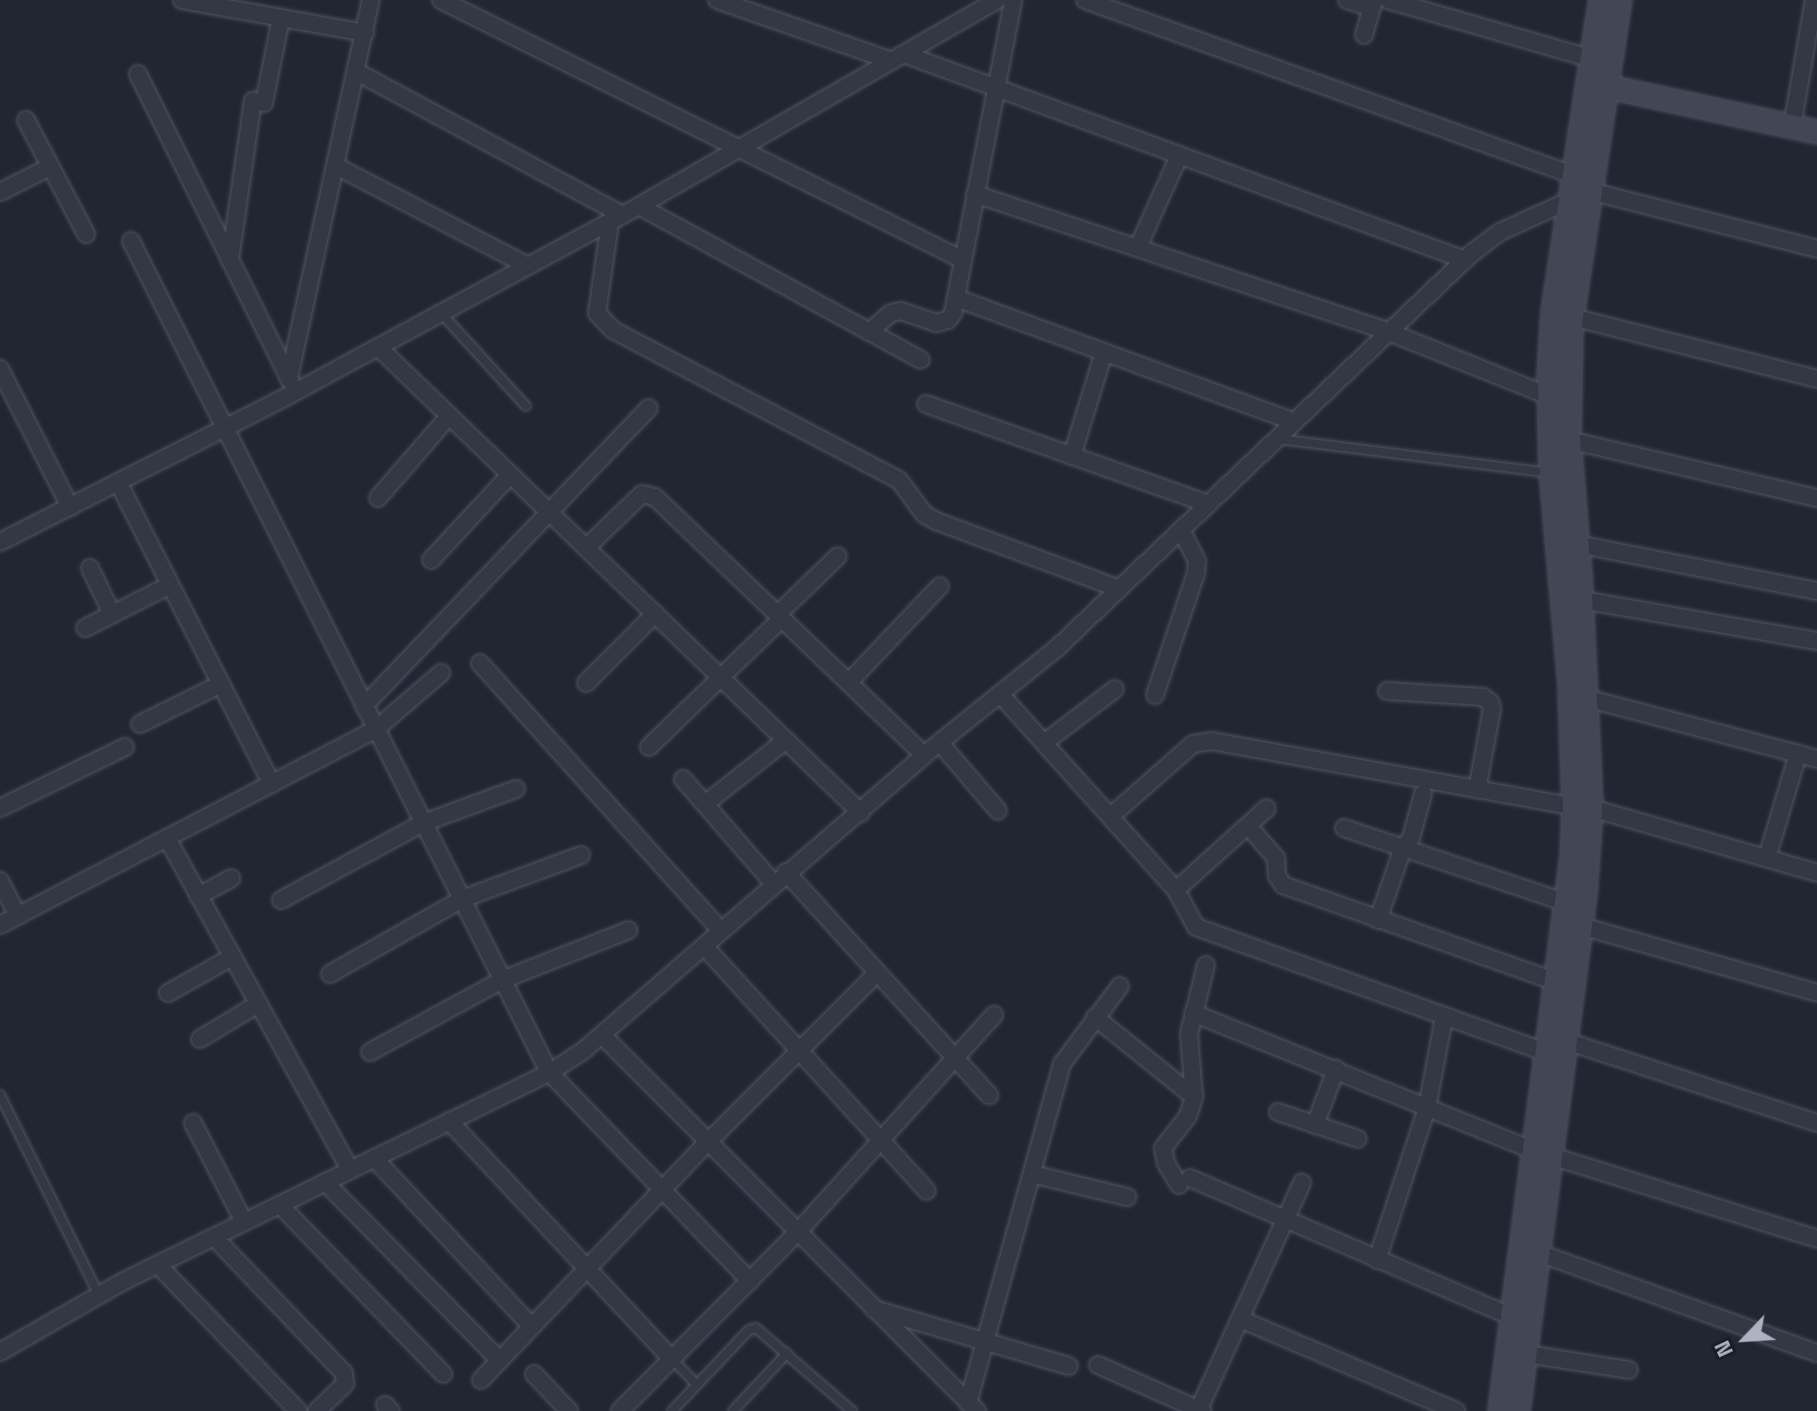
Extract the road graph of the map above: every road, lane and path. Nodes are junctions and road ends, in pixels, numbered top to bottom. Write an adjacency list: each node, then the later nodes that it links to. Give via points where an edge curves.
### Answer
1 (182, 0): 14 (street)
2 (371, 0): 15 (street)
3 (441, 0): 26 (street)
4 (717, 0): 17 (street)
5 (997, 0): 17 (street)
6 (1013, 0): 22 (street)
7 (1085, 0): 30 (street)
8 (1347, 0): 13 (street)
9 (1388, 0): 18 (street)
10 (1601, 0): 18 (main road)
11 (1620, 0): 21 (main road)
12 (1815, 3): 24 (street)
13 (1372, 4): 16 (street)
14 (281, 18): 15 (street); 39 (street, via 259,102)
15 (365, 33): 19 (street)
16 (1364, 35)
17 (898, 57): 22 (street); 26 (street)
18 (1592, 59): 21 (main road)
19 (357, 72): 28 (street); 34 (street)
20 (138, 74): 39 (street)
21 (1598, 85): 24 (main road); 30 (main road)
22 (995, 90): 27 (street); 32 (street)
23 (26, 120): 29 (street)
24 (1792, 127): 25 (main road)
25 (1817, 132)
26 (739, 149): 33 (street); 40 (street)
27 (1179, 156): 37 (street); 41 (street)
28 (336, 166): 42 (street); 53 (street)
29 (50, 167): 31 (street); 35 (street)
30 (1581, 187): 38 (street); 41 (street, via 1500,232); 45 (main road); 54 (main road, via 1553,312)
31 (0, 192)
32 (975, 194): 37 (street); 40 (street)
33 (639, 206): 34 (street); 46 (street)
34 (616, 218): 42 (street); 81 (street, via 596,305 602,322 899,480 924,514 936,521)
35 (86, 234)
36 (131, 241): 60 (street)
37 (1138, 247): 47 (street)
38 (1817, 249)
39 (230, 260): 53 (street)
40 (963, 260): 43 (street)
41 (1465, 260): 47 (street)
42 (528, 266): 44 (street)
43 (956, 298): 46 (street, via 948,320 936,323 901,311); 49 (street)
44 (441, 313): 48 (street); 56 (lane)
45 (1572, 317): 52 (street); 62 (main road)
46 (869, 332): 50 (street)
47 (1389, 332): 54 (street); 59 (street)
48 (378, 347): 53 (street); 58 (street)
49 (1104, 352): 59 (street); 63 (street)
50 (921, 360)
51 (0, 369): 70 (street)
52 (1817, 379)
53 (292, 385): 60 (street)
54 (1549, 396): 64 (main road)
55 (926, 404): 63 (street)
56 (526, 406)
57 (649, 408): 71 (street)
58 (449, 416): 65 (street); 67 (street)
59 (1295, 422): 61 (street)
60 (224, 428): 66 (street); 100 (street)
61 (1277, 439): 64 (lane); 69 (street)
62 (1569, 440): 68 (street); 74 (main road)
63 (1072, 456): 69 (street)
64 (1551, 473): 119 (main road)
65 (510, 475): 71 (street); 77 (street)
66 (118, 482): 70 (street); 79 (street)
67 (378, 498)
68 (1817, 498)
69 (1209, 504): 72 (street)
70 (70, 507): 73 (street)
71 (549, 513): 75 (street); 100 (street)
72 (1181, 530): 81 (street); 98 (street, via 1197,561 1196,573)
73 (0, 542)
74 (1577, 544): 82 (street); 83 (main road)
75 (586, 548): 85 (street); 86 (street, via 649,493)
76 (838, 556): 86 (street)
77 (431, 560)
78 (90, 568): 84 (street)
79 (170, 585): 84 (street); 94 (street)
80 (940, 586): 92 (street)
81 (1120, 589): 97 (street)
82 (1817, 591)
83 (1582, 600): 88 (street); 99 (main road)
84 (112, 614): 87 (street)
85 (655, 614): 91 (street); 93 (street)
86 (780, 616): 91 (street); 92 (street)
87 (85, 628)
88 (1817, 641)
89 (480, 663): 144 (street)
90 (441, 673): 102 (street)
91 (721, 678): 103 (street); 107 (street)
92 (849, 682): 109 (street)
93 (586, 683)
94 (221, 684): 101 (street); 112 (street)
95 (1115, 689): 105 (street)
96 (1387, 691): 114 (street, via 1483,697 1490,702)
97 (1000, 694): 104 (street); 105 (street)
98 (1155, 695)
99 (1586, 698): 108 (street); 119 (main road)
100 (364, 706): 102 (street)
101 (140, 724)
102 (376, 729): 112 (street); 123 (street)
103 (786, 740): 116 (street); 121 (street)
104 (940, 743): 109 (street); 120 (street)
105 (1044, 743): 122 (street)
106 (125, 747): 117 (street)
107 (649, 747)
108 (1798, 754): 110 (street); 129 (street)
109 (924, 755): 121 (street)
110 (1817, 759)
111 (683, 779): 116 (street)
112 (272, 784): 126 (street)
113 (516, 789): 123 (street)
114 (1477, 790): 119 (street); 122 (street, via 1212,741 1193,744)
115 (1423, 794): 127 (street, via 1411,838)
116 (705, 804): 132 (street)
117 (0, 808)
118 (1267, 808): 124 (street)
119 (1583, 808): 129 (street); 138 (main road); 142 (main road)
120 (998, 811)
121 (861, 813): 132 (street)
122 (1111, 816): 134 (street)
123 (423, 823): 136 (street); 137 (street)
124 (1248, 826): 134 (street); 140 (street, via 1276,858 1283,885)
125 (1344, 828): 127 (street)
126 (167, 838): 135 (street); 139 (street)
127 (1403, 848): 138 (street); 140 (street)
128 (581, 855): 136 (street)
129 (1767, 858): 130 (street)
130 (1817, 873)
131 (232, 878): 135 (street)
132 (780, 878): 144 (street); 148 (street)
133 (0, 881): 139 (street)
134 (1176, 890): 159 (street, via 1189,919 1211,935)
135 (198, 896): 146 (street)
136 (462, 899): 149 (street); 150 (street)
137 (281, 900)
138 (1567, 903): 151 (main road)
139 (18, 916): 141 (street)
140 (1378, 920): 151 (street)
141 (0, 925)
142 (1581, 926): 154 (street); 162 (main road)
143 (629, 930): 150 (street)
144 (721, 931): 145 (street)
145 (704, 946): 160 (street); 163 (street)
146 (232, 957): 153 (street); 155 (street)
147 (1206, 965): 156 (street)
148 (877, 973): 163 (street); 165 (street)
149 (330, 974)
150 (502, 980): 164 (street); 167 (street)
151 (1557, 982): 162 (main road)
152 (1120, 986): 158 (street)
153 (168, 993)
154 (1817, 993)
155 (258, 1004): 161 (street); 182 (street)
156 (1193, 1013): 166 (street); 170 (street, via 1189,1034)
157 (994, 1015): 165 (street)
158 (1095, 1017): 170 (street); 183 (street, via 1062,1064)
159 (1444, 1017): 162 (street); 171 (street)
160 (603, 1036): 167 (street); 179 (street)
161 (200, 1039)
162 (1559, 1050): 175 (street); 180 (main road)
163 (799, 1051): 178 (street); 179 (street)
164 (370, 1052)
165 (956, 1058): 169 (street); 178 (street)
166 (1336, 1069): 171 (street); 176 (street)
167 (549, 1072): 173 (street); 186 (street)
168 (0, 1095): 200 (lane)
169 (989, 1095)
170 (1194, 1097): 190 (street, via 1188,1116 1163,1148 1166,1163 1184,1182)
171 (1427, 1108): 180 (street); 196 (street)
172 (1278, 1112): 176 (street)
173 (449, 1121): 181 (street); 198 (street)
174 (193, 1123): 191 (street)
175 (1817, 1123)
176 (1315, 1125): 177 (street)
177 (1358, 1139)
178 (881, 1141): 187 (street); 192 (street)
179 (708, 1142): 186 (street); 192 (street)
180 (1542, 1152): 194 (street); 195 (main road); 202 (main road)
181 (374, 1158): 182 (street); 204 (street)
182 (350, 1170): 184 (street)
183 (1032, 1174): 188 (street); 205 (street)
184 (325, 1182): 189 (street); 211 (street)
185 (1302, 1183): 190 (street)
186 (662, 1191): 198 (street); 199 (street)
187 (927, 1191)
188 (1127, 1197)
189 (280, 1205): 191 (street); 215 (street)
190 (1285, 1221): 196 (street); 203 (street)
191 (244, 1222): 193 (street)
192 (797, 1233): 199 (street); 201 (street)
193 (214, 1237): 197 (street); 221 (street, via 344,1373 345,1384)
194 (1817, 1239)
195 (1539, 1253): 208 (street); 209 (main road)
196 (1377, 1260): 202 (street)
197 (158, 1265): 200 (street); 220 (street)
198 (588, 1270): 204 (street); 210 (street)
199 (750, 1281): 210 (street)
200 (99, 1295): 206 (street)
201 (872, 1308): 205 (street); 219 (street)
202 (1511, 1316): 229 (main road)
203 (1240, 1319): 227 (street); 228 (street)
204 (532, 1327): 211 (street)
205 (985, 1342): 213 (street); 219 (street)
206 (0, 1352)
207 (787, 1353): 218 (lane, via 762,1331 749,1330); 225 (lane); 226 (lane)
208 (1817, 1353)
209 (1526, 1354): 214 (street); 230 (main road)
210 (672, 1359): 218 (lane); 223 (street)
211 (500, 1361): 217 (street)
212 (1098, 1365): 227 (street)
213 (1069, 1366)
214 (1629, 1370)
215 (443, 1374)
216 (534, 1374): 222 (street)
217 (481, 1380)
218 (697, 1385): 224 (lane)
219 (973, 1407)
220 (298, 1411)
221 (317, 1411)
222 (569, 1411)
223 (620, 1411)
224 (672, 1411)
225 (733, 1411)
226 (852, 1411)
227 (1200, 1411)
228 (1456, 1411)
229 (1500, 1411)
230 (1518, 1411)

